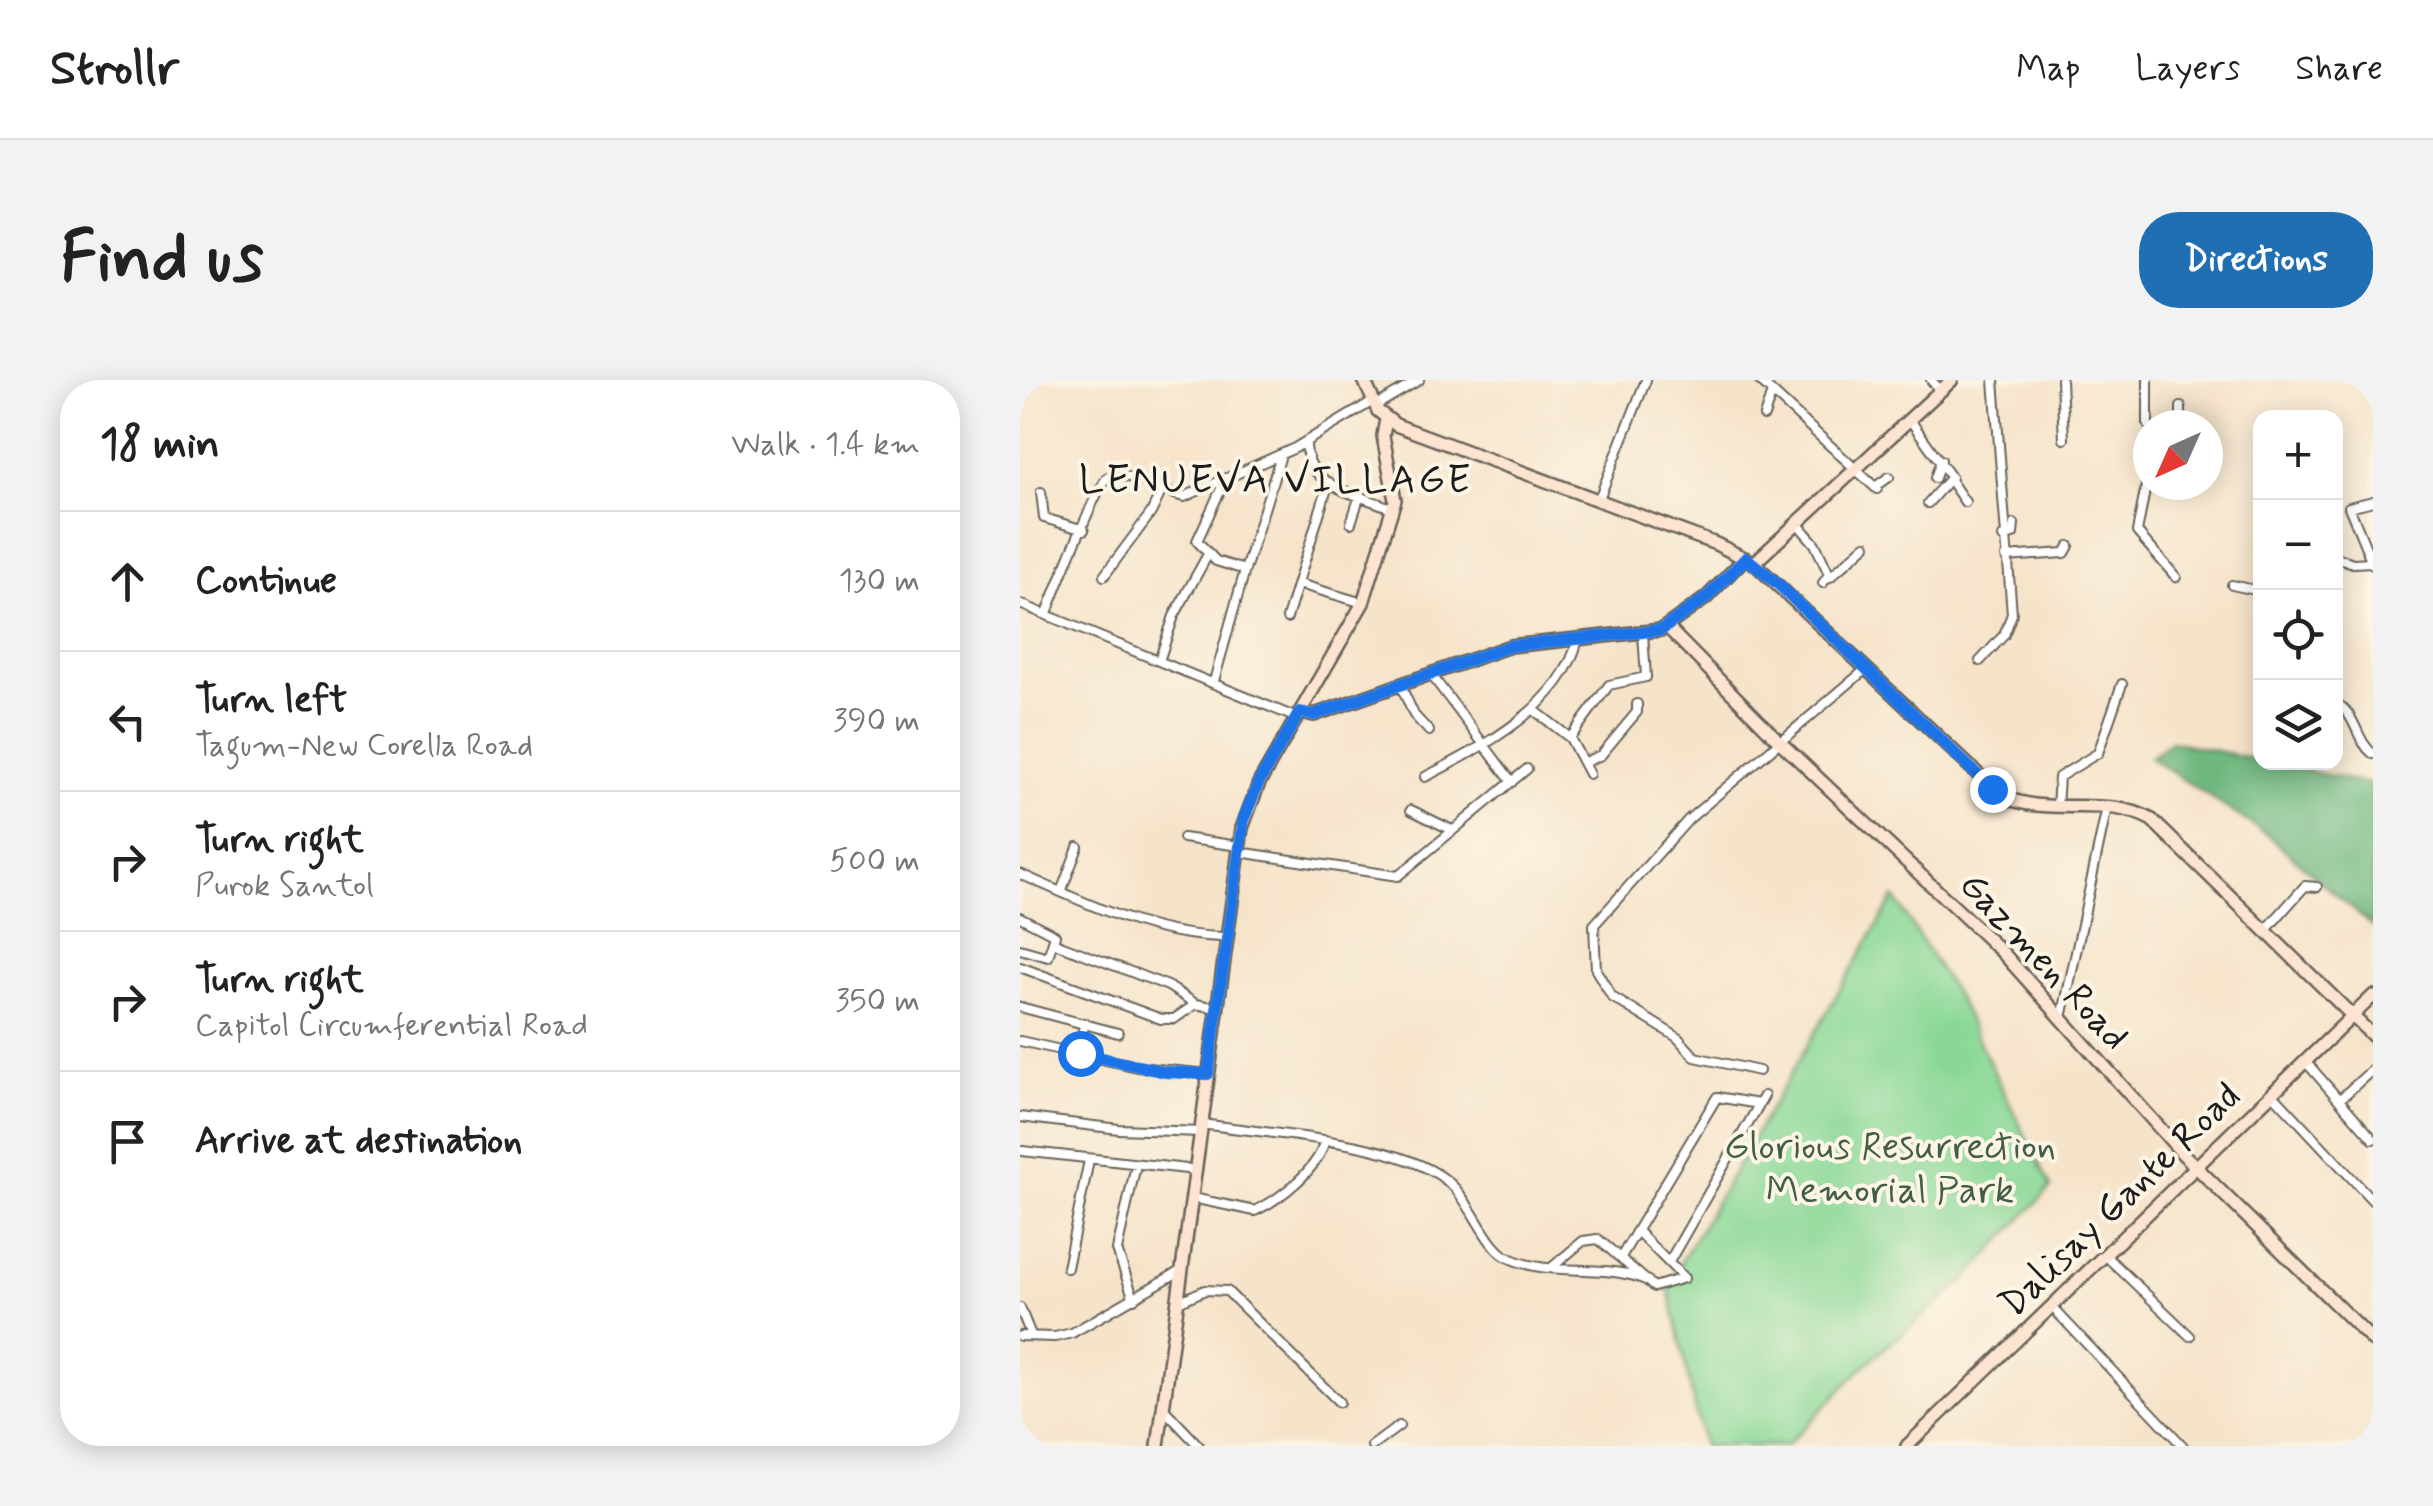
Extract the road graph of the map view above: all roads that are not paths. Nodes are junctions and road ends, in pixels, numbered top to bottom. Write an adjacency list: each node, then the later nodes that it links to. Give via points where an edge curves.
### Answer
1 (1364, 380): 12 (main road)
2 (1419, 380): 12 (street)
3 (1646, 380): 33 (street)
4 (1759, 380): 11 (street)
5 (1930, 380): 10 (street)
6 (1952, 380): 10 (main road)
7 (1994, 380): 42 (street)
8 (2061, 380): 19 (street)
9 (2148, 380): 14 (street)
10 (1941, 391): 18 (main road)
11 (1772, 392): 16 (street); 23 (street)
12 (1374, 404): 17 (main road); 20 (street)
13 (2181, 407): 15 (street)
14 (2148, 410)
15 (2181, 410)
16 (1764, 416)
17 (1386, 419): 33 (main road); 37 (main road)
18 (1910, 420): 22 (street); 23 (main road)
19 (2064, 440)
20 (1306, 442): 21 (street); 28 (street, via 1308,466)
21 (1281, 454): 25 (street); 50 (street)
22 (1940, 460): 26 (street); 27 (street)
23 (1856, 467): 24 (street, via 1876,488); 38 (main road)
24 (1889, 476)
25 (1226, 478): 29 (street, via 1184,497); 45 (street, via 1197,537)
26 (1935, 478)
27 (1950, 480): 34 (street); 36 (street)
28 (1329, 482): 31 (street); 53 (street)
29 (1162, 490): 41 (street, via 1104,478); 51 (street)
30 (1041, 492): 41 (street, via 1044,518)
31 (1360, 495): 37 (street); 39 (street)
32 (2143, 500): 52 (street, via 2137,532)
33 (1598, 501): 48 (main road)
34 (1965, 502)
35 (2373, 502): 49 (street, via 2350,507)
36 (1928, 503)
37 (1394, 509): 56 (main road)
38 (1796, 522): 43 (street, via 1814,544 1827,580); 48 (main road)
39 (1351, 524)
40 (2014, 524): 42 (street, via 2013,534)
41 (1084, 530): 58 (street)
42 (2003, 537): 46 (street)
43 (1866, 545)
44 (2069, 546): 46 (street, via 2064,554)
45 (1208, 556): 50 (street); 63 (street, via 1170,624)
46 (2006, 557): 64 (street, via 2011,622)
47 (2343, 559): 49 (street)
48 (1750, 561): 60 (main road); 65 (main road)
49 (2372, 564)
50 (1245, 570): 67 (street)
51 (1104, 576)
52 (2176, 577)
53 (1299, 584): 56 (street); 59 (street)
54 (2232, 584): 55 (street)
55 (2256, 590)
56 (1363, 603): 75 (main road)
57 (1020, 604): 58 (street)
58 (1047, 613): 63 (street)
59 (1287, 618)
60 (1667, 627): 61 (main road); 78 (main road, Gazmen Road)
61 (1643, 634): 62 (main road); 77 (street, via 1646,678 1609,685)
62 (1578, 639): 66 (main road, via 1520,644); 74 (street)
63 (1160, 658): 67 (street)
64 (1980, 660)
65 (1866, 670): 78 (street); 87 (main road, via 2000,795)
66 (1430, 672): 68 (main road); 71 (street)
67 (1214, 681): 75 (street)
68 (1400, 684): 75 (main road); 76 (street)
69 (2122, 684): 87 (street, via 2098,754 2059,777)
70 (1463, 696): 71 (street)
71 (1450, 701): 79 (street)
72 (1637, 704): 81 (street, via 1601,755)
73 (2343, 707): 80 (street)
74 (1534, 710): 77 (street); 79 (street)
75 (1298, 715): 92 (main road, via 1250,800)
76 (1428, 731)
77 (1570, 738): 81 (street)
78 (1780, 742): 107 (main road, Gazmen Road, via 2003,953); 115 (street, via 1689,819 1594,924 1596,970 1612,998 1677,1038 1695,1057)
79 (1482, 747): 84 (street); 85 (street)
80 (2373, 754)
81 (1585, 762): 83 (street)
82 (1528, 769): 85 (street)
83 (1589, 774)
84 (1425, 777)
85 (1512, 782): 89 (street)
86 (2108, 806): 87 (main road); 97 (main road, via 2130,809 2160,826); 107 (street)
87 (2057, 807)
88 (1411, 810): 89 (street)
89 (1452, 830): 92 (street, via 1392,878)
90 (1183, 838): 92 (street)
91 (1078, 848): 95 (street)
92 (1239, 849): 98 (main road)
93 (1020, 874): 95 (street)
94 (2317, 887): 97 (street, via 2305,886)
95 (1061, 892): 98 (street, via 1145,927)
96 (1020, 917): 99 (street, via 1051,929)
97 (2268, 930): 106 (main road)
98 (1228, 937): 105 (main road)
99 (1055, 943): 100 (street, via 1044,958); 103 (street, via 1168,986)
100 (1020, 949)
101 (1020, 967): 103 (street, via 1160,1019)
102 (2373, 996): 106 (main road, Dalisay Gante Road)
103 (1196, 1004): 105 (street)
104 (1020, 1007): 108 (street)
105 (1218, 1008): 116 (main road)
106 (2354, 1014): 110 (main road); 113 (main road, Dalisay Gante Road)
107 (2062, 1018): 126 (main road, Gazmen Road)
108 (1084, 1022): 109 (street); 112 (street)
109 (1118, 1033)
110 (2373, 1036)
111 (1020, 1041): 112 (street)
112 (1080, 1053): 116 (street, via 1151,1070)
113 (2306, 1062): 117 (main road, Dalisay Gante Road); 118 (street)
114 (2373, 1069): 118 (street)
115 (1759, 1071)
116 (1208, 1074): 120 (main road)
117 (2274, 1094): 126 (main road, Dalisay Gante Road); 129 (street)
118 (2338, 1100): 121 (street)
119 (1020, 1117): 120 (street, via 1119,1129)
120 (1201, 1128): 122 (street); 127 (main road)
121 (2373, 1139)
122 (1324, 1140): 128 (street, via 1318,1159 1262,1208 1246,1212); 135 (street, via 1432,1171 1465,1197 1496,1248 1522,1263)
123 (1022, 1152): 124 (street)
124 (1089, 1160): 125 (street); 134 (street)
125 (1136, 1165): 127 (street); 138 (street, via 1116,1250)
126 (2196, 1168): 132 (main road, Dalisay Gante Road); 145 (main road, Gazmen Road)
127 (1196, 1170): 128 (main road)
128 (1192, 1198): 136 (main road)
129 (2373, 1200)
130 (1638, 1234): 131 (street); 133 (street); 133 (street, via 1717,1096 1762,1100)
131 (1621, 1256): 135 (street, via 1591,1238); 137 (street)
132 (2106, 1256): 140 (main road, Dalisay Gante Road); 144 (street)
133 (1669, 1262): 137 (street, via 1684,1278 1654,1287)
134 (1067, 1268)
135 (1551, 1268): 137 (street, via 1614,1270)
136 (1182, 1270): 138 (street); 139 (main road)
137 (1648, 1281)
138 (1134, 1299): 142 (street, via 1065,1336)
139 (1178, 1302): 146 (street, via 1205,1290 1227,1291); 147 (main road)
140 (2052, 1307): 152 (main road, Dalisay Gante Road); 153 (street)
141 (1020, 1308): 142 (street)
142 (1031, 1335): 143 (street)
143 (1020, 1336)
144 (2190, 1336)
145 (2373, 1341)
146 (1339, 1402)
147 (1162, 1407): 150 (main road); 151 (street)
148 (1400, 1426): 149 (street)
149 (1376, 1445)
150 (1158, 1446)
151 (1199, 1446)
152 (1907, 1446)
153 (2183, 1446)

